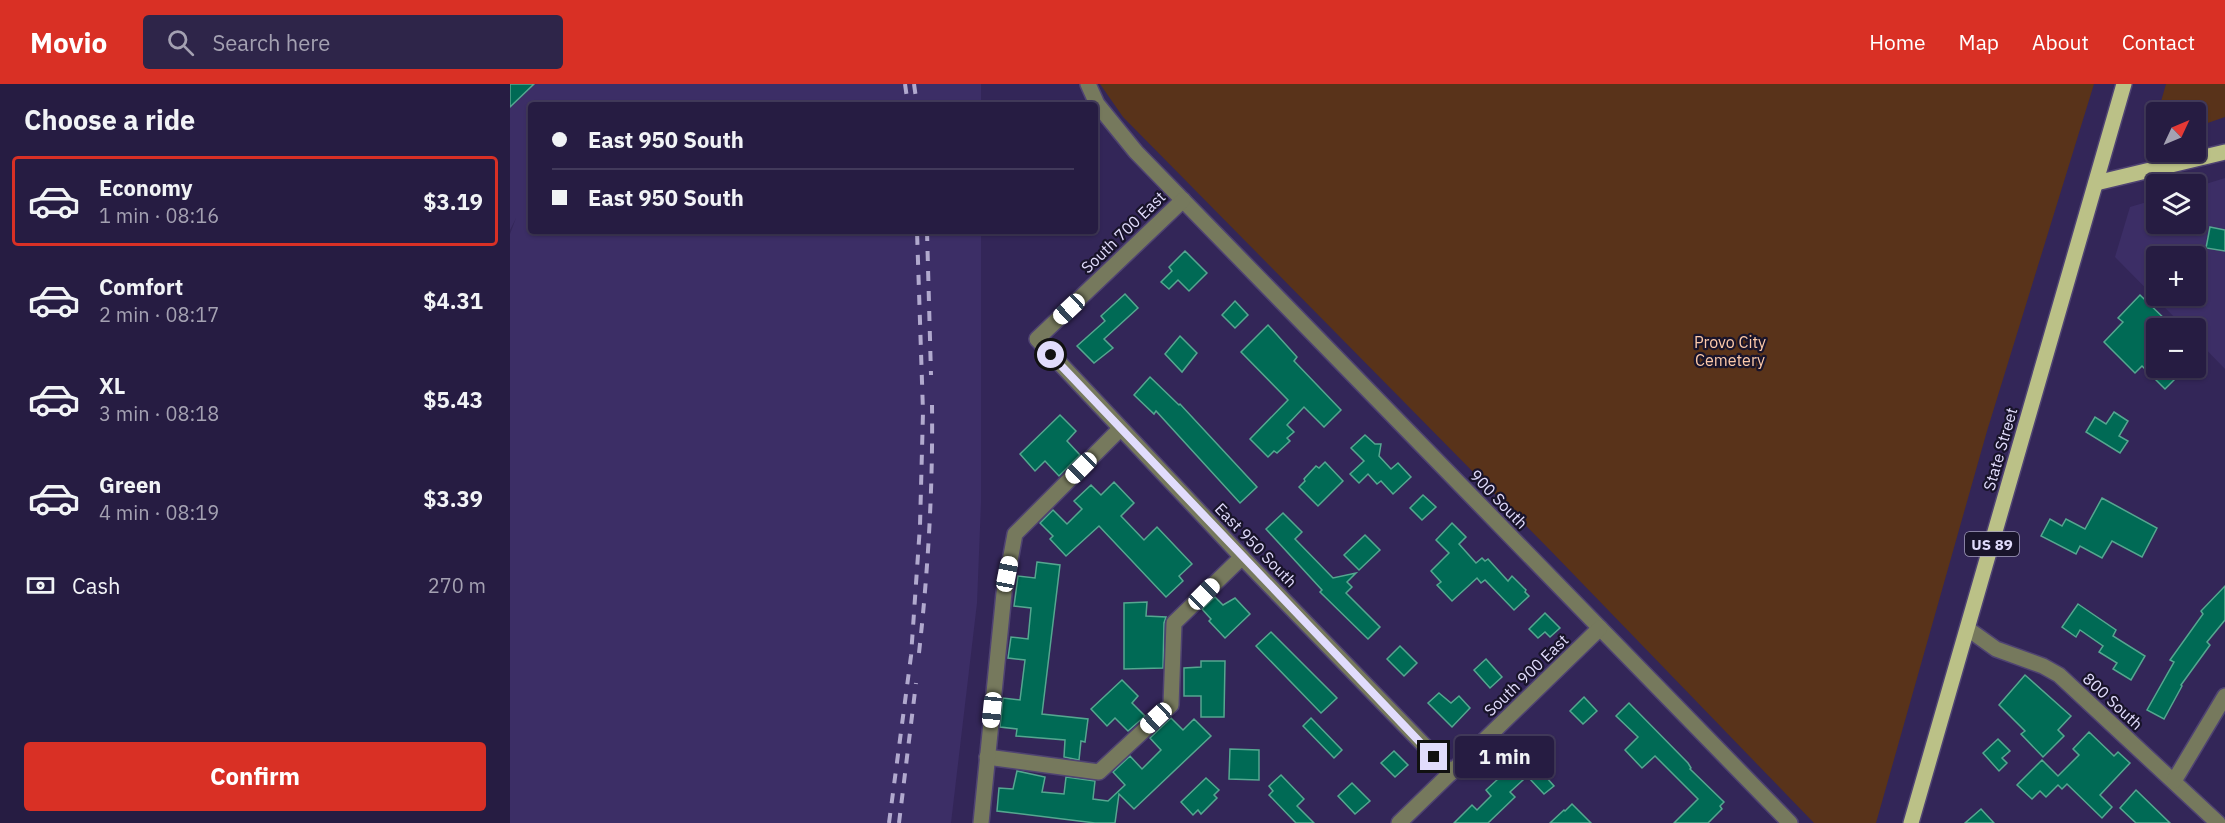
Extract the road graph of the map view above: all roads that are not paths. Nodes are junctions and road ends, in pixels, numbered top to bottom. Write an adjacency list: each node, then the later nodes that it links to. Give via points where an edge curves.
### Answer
1 (1088, 84): 3 (street, 900 South)
2 (2124, 84): 6 (main road, State Street / US 89)
3 (1096, 102)
4 (1098, 105): 7 (street, 900 South)
5 (2225, 152): 6 (main road)
6 (2096, 183): 12 (main road, State Street / US 89)
7 (1183, 200): 8 (street, South 700 East); 11 (street, 900 South)
8 (1037, 339): 9 (street, East 950 South)
9 (1120, 429): 10 (street, East 950 South); 14 (street, via 1015,534 1004,593)
10 (1242, 557): 14 (street, via 1174,623 1171,705 1099,772); 15 (street, East 950 South)
11 (1600, 627): 15 (street, South 900 East); 19 (street, 900 South)
12 (1968, 629): 16 (street, 800 South, via 1996,649 2059,675); 20 (main road, State Street / US 89)
13 (2225, 696): 16 (street)
14 (987, 757): 17 (street)
15 (1450, 773): 18 (street, South 900 East)
16 (2174, 781): 21 (street, 800 South)
17 (981, 823)
18 (1399, 823)
19 (1790, 823)
20 (1911, 823)
21 (2218, 823)

